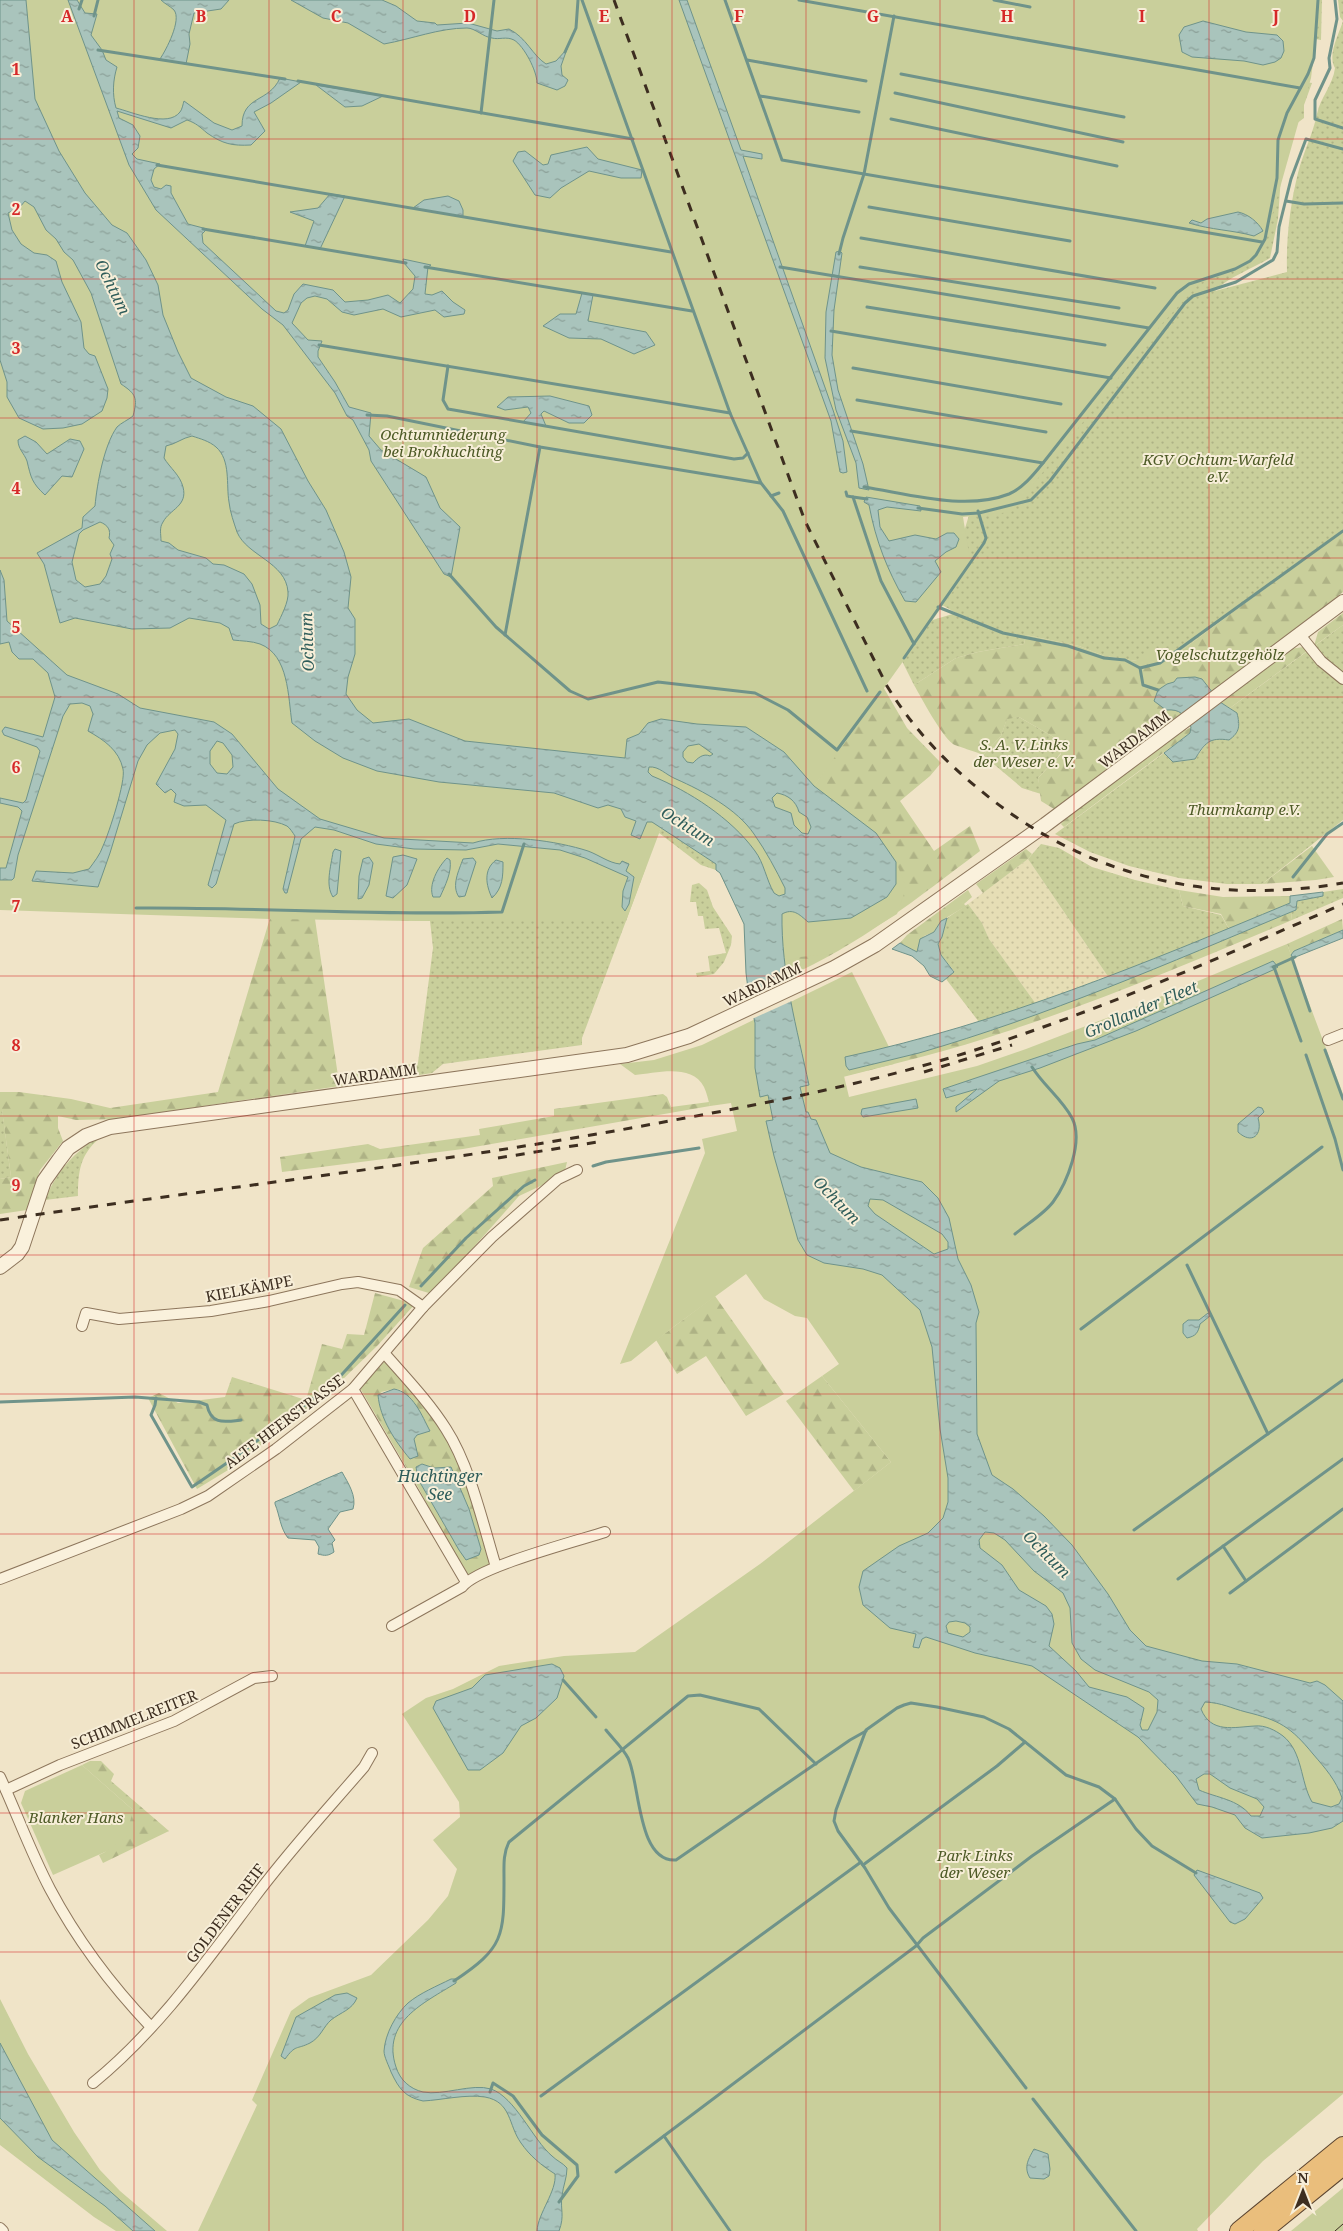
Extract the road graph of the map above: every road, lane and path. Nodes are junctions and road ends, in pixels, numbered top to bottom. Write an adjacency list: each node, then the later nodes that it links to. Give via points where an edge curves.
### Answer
1 (1343, 602): 2 (street, WARDAMM)
2 (1300, 635): 3 (street, via 1321,661); 7 (street, WARDAMM, via 1045,825 875,945 795,987 689,1036 626,1055 110,1127 86,1136 68,1148 44,1181 22,1247)
3 (1343, 679)
4 (1343, 1034): 5 (street)
5 (1328, 1040)
6 (577, 1170): 8 (street, ALTE HEERSTRASSE, via 558,1179 500,1230)
7 (0, 1268)
8 (423, 1308): 9 (street, KIELKÄMPE, via 399,1290 358,1282 201,1312 119,1319 86,1313); 10 (street, ALTE HEERSTRASSE)
9 (82, 1326)
10 (385, 1354): 11 (street, ALTE HEERSTRASSE); 13 (street, via 447,1430 475,1497)
11 (353, 1389): 14 (street, ALTE HEERSTRASSE, via 276,1449 208,1496); 15 (street)
12 (605, 1532): 13 (street)
13 (496, 1566): 15 (street)
14 (0, 1579)
15 (466, 1582): 16 (street)
16 (392, 1626)
17 (272, 1676): 20 (street, SCHIMMELREITER, via 254,1678 174,1721)
18 (372, 1753): 21 (street, GOLDENER REIF, via 192,1981)
19 (0, 1777): 20 (street)
20 (6, 1790): 21 (street, via 48,1887 65,1917 106,1977)
21 (151, 2027): 22 (street, GOLDENER REIF)
22 (93, 2083)
23 (1343, 2146): 27 (highway)
24 (1343, 2166): 28 (highway)
25 (0, 2228): 26 (street)
26 (3, 2231)
27 (1239, 2231)
28 (1263, 2231)

